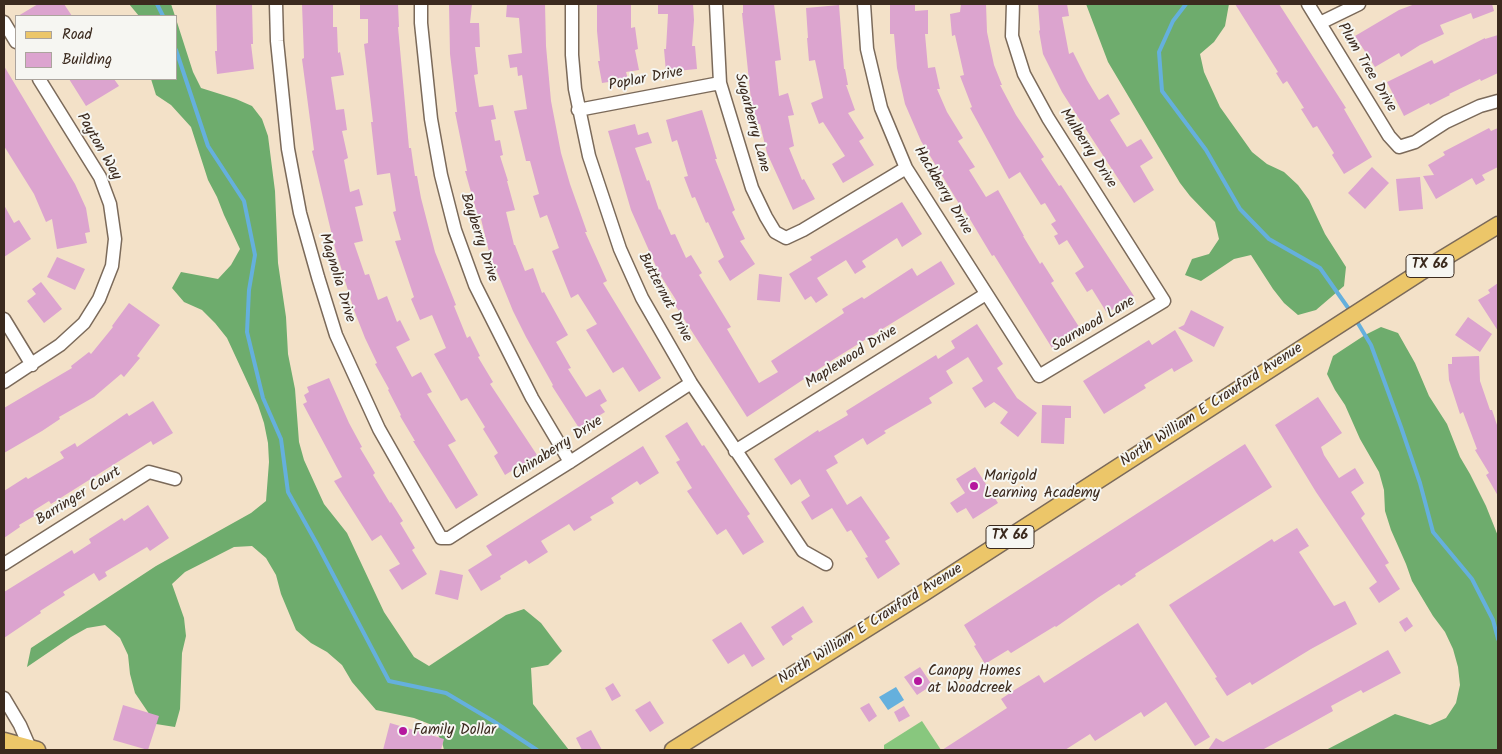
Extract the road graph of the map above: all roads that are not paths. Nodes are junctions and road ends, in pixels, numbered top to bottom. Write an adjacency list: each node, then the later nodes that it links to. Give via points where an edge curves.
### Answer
1 (276, 4): 28 (street, Magnolia Drive, via 288,149 300,213 318,277 336,334 379,429)
2 (422, 4): 26 (street, Bayberry Drive, via 431,119 455,230 475,286 532,398)
3 (572, 4): 15 (street, Butternut Drive, via 572,55)
4 (716, 4): 13 (street, Sugarberry Lane)
5 (864, 4): 16 (street, Hackberry Drive, via 867,49 881,108)
6 (1012, 4): 19 (street, Mulberry Drive, via 1012,36 1024,74 1048,118)
7 (1308, 4): 10 (street, Plum Tree Drive)
8 (1359, 4): 10 (street)
9 (4, 22): 11 (street)
10 (1320, 23): 14 (street, Plum Tree Drive, via 1389,136 1399,147 1415,142 1480,106)
11 (15, 40)
12 (40, 80): 21 (street, Payton Way, via 100,177 110,204 115,239 112,266 99,299 84,323)
13 (720, 83): 15 (street, Poplar Drive); 16 (street, Sugarberry Lane, via 752,188 775,232 786,238)
14 (1498, 101)
15 (578, 110): 24 (street, Butternut Drive, via 599,190 620,249 642,298)
16 (906, 168): 18 (street, Hackberry Drive)
17 (1498, 225): 34 (main road, North William E Crawford Avenue / TX 66)
18 (986, 294): 22 (street, Hackberry Drive); 25 (street, Maplewood Drive)
19 (1164, 301): 22 (street, Sourwood Lane)
20 (4, 318): 21 (street)
21 (32, 365): 23 (street, Payton Way)
22 (1039, 376)
23 (4, 382)
24 (691, 382): 25 (street, Butternut Drive); 26 (street, Chinaberry Drive)
25 (735, 450): 30 (street, Butternut Drive, via 803,551)
26 (570, 462): 28 (street, Chinaberry Drive, via 461,531 449,538)
27 (175, 479): 29 (street, Barringer Court, via 149,472)
28 (441, 538)
29 (4, 564)
30 (826, 564)
31 (4, 698): 33 (street)
32 (4, 741): 33 (main road)
33 (33, 750)
34 (673, 750)

